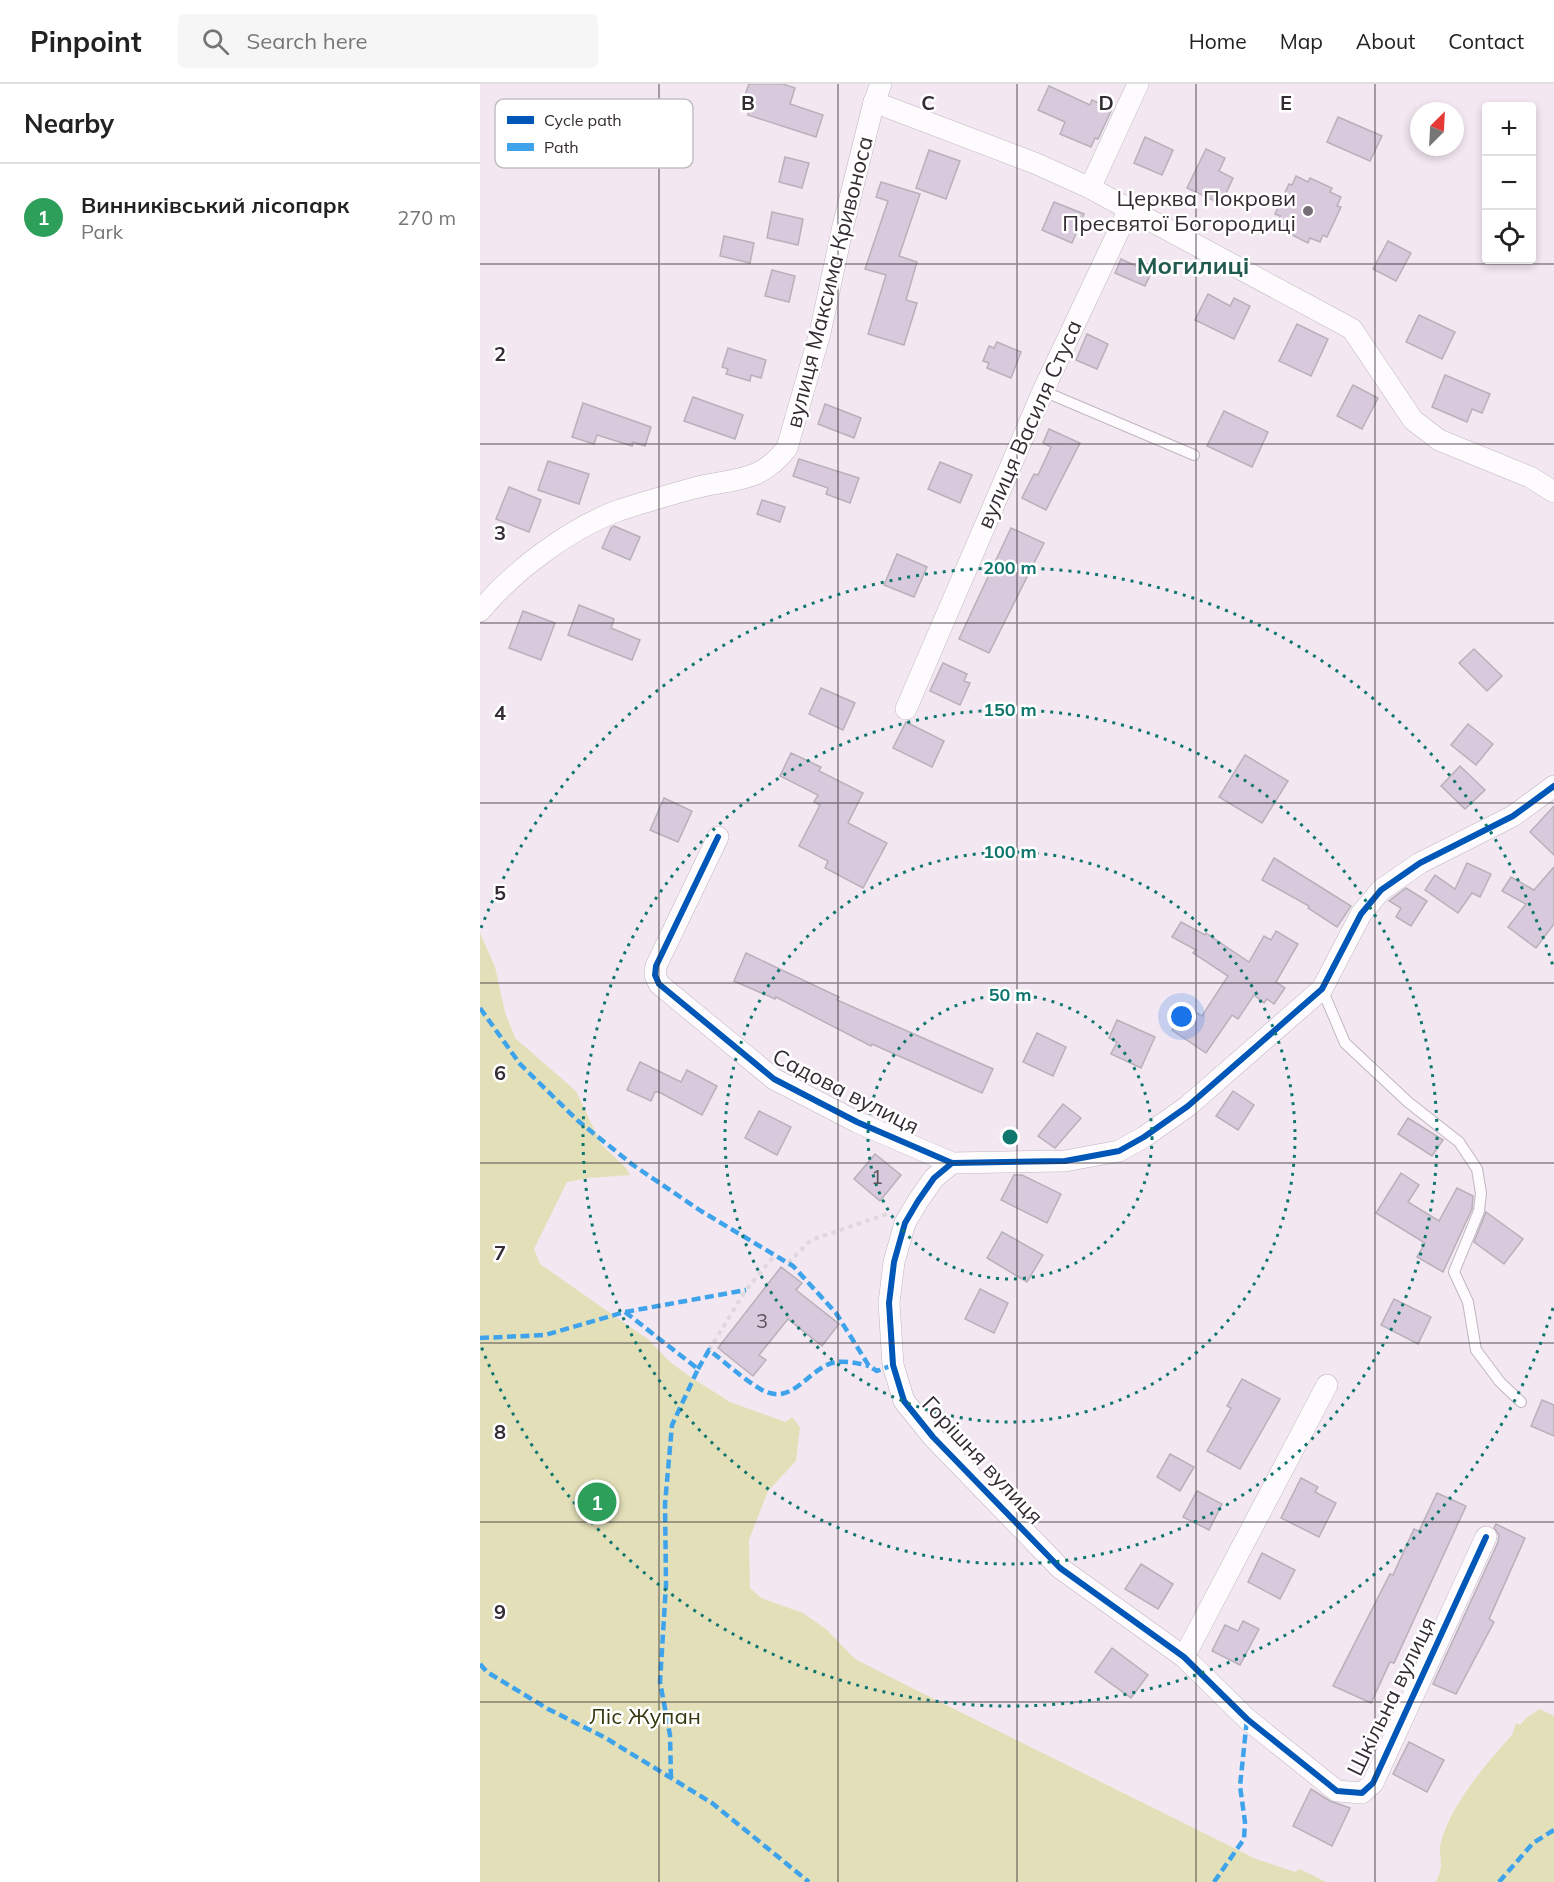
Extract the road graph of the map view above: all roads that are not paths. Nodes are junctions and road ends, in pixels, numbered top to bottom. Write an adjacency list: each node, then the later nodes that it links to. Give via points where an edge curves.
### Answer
1 (1138, 84): 3 (street)
2 (878, 93): 3 (street); 8 (street, вулиця Максима Кривоноса, via 820,333 787,448 763,472 618,511 560,540 497,590)
3 (1090, 188): 4 (street)
4 (1130, 207): 5 (street, вулиця Василя Стуса); 7 (street, via 1352,329 1413,420 1439,440 1530,477)
5 (1043, 391): 6 (lane); 9 (street, вулиця Василя Стуса)
6 (1194, 454)
7 (1554, 492)
8 (480, 611)
9 (906, 709)
10 (1554, 786): 12 (street, via 1513,816 1420,862 1382,890 1361,914)
11 (718, 837): 13 (street, Садова вулиця, via 656,966 659,984 774,1079 857,1122)
12 (1322, 989): 13 (street, via 1188,1106 1119,1150 1065,1161); 15 (lane, via 1345,1042 1408,1102 1459,1142 1477,1169 1479,1211 1454,1272 1468,1302 1476,1350)
13 (952, 1163): 17 (street, Горішня вулиця, via 934,1178 918,1201 898,1243 889,1303 893,1365 904,1401 933,1437 1060,1568)
14 (1327, 1385): 17 (street)
15 (1521, 1402)
16 (1486, 1537): 17 (street, Шкільна вулиця, via 1373,1783 1362,1793 1337,1791 1247,1719)
17 (1184, 1657)

